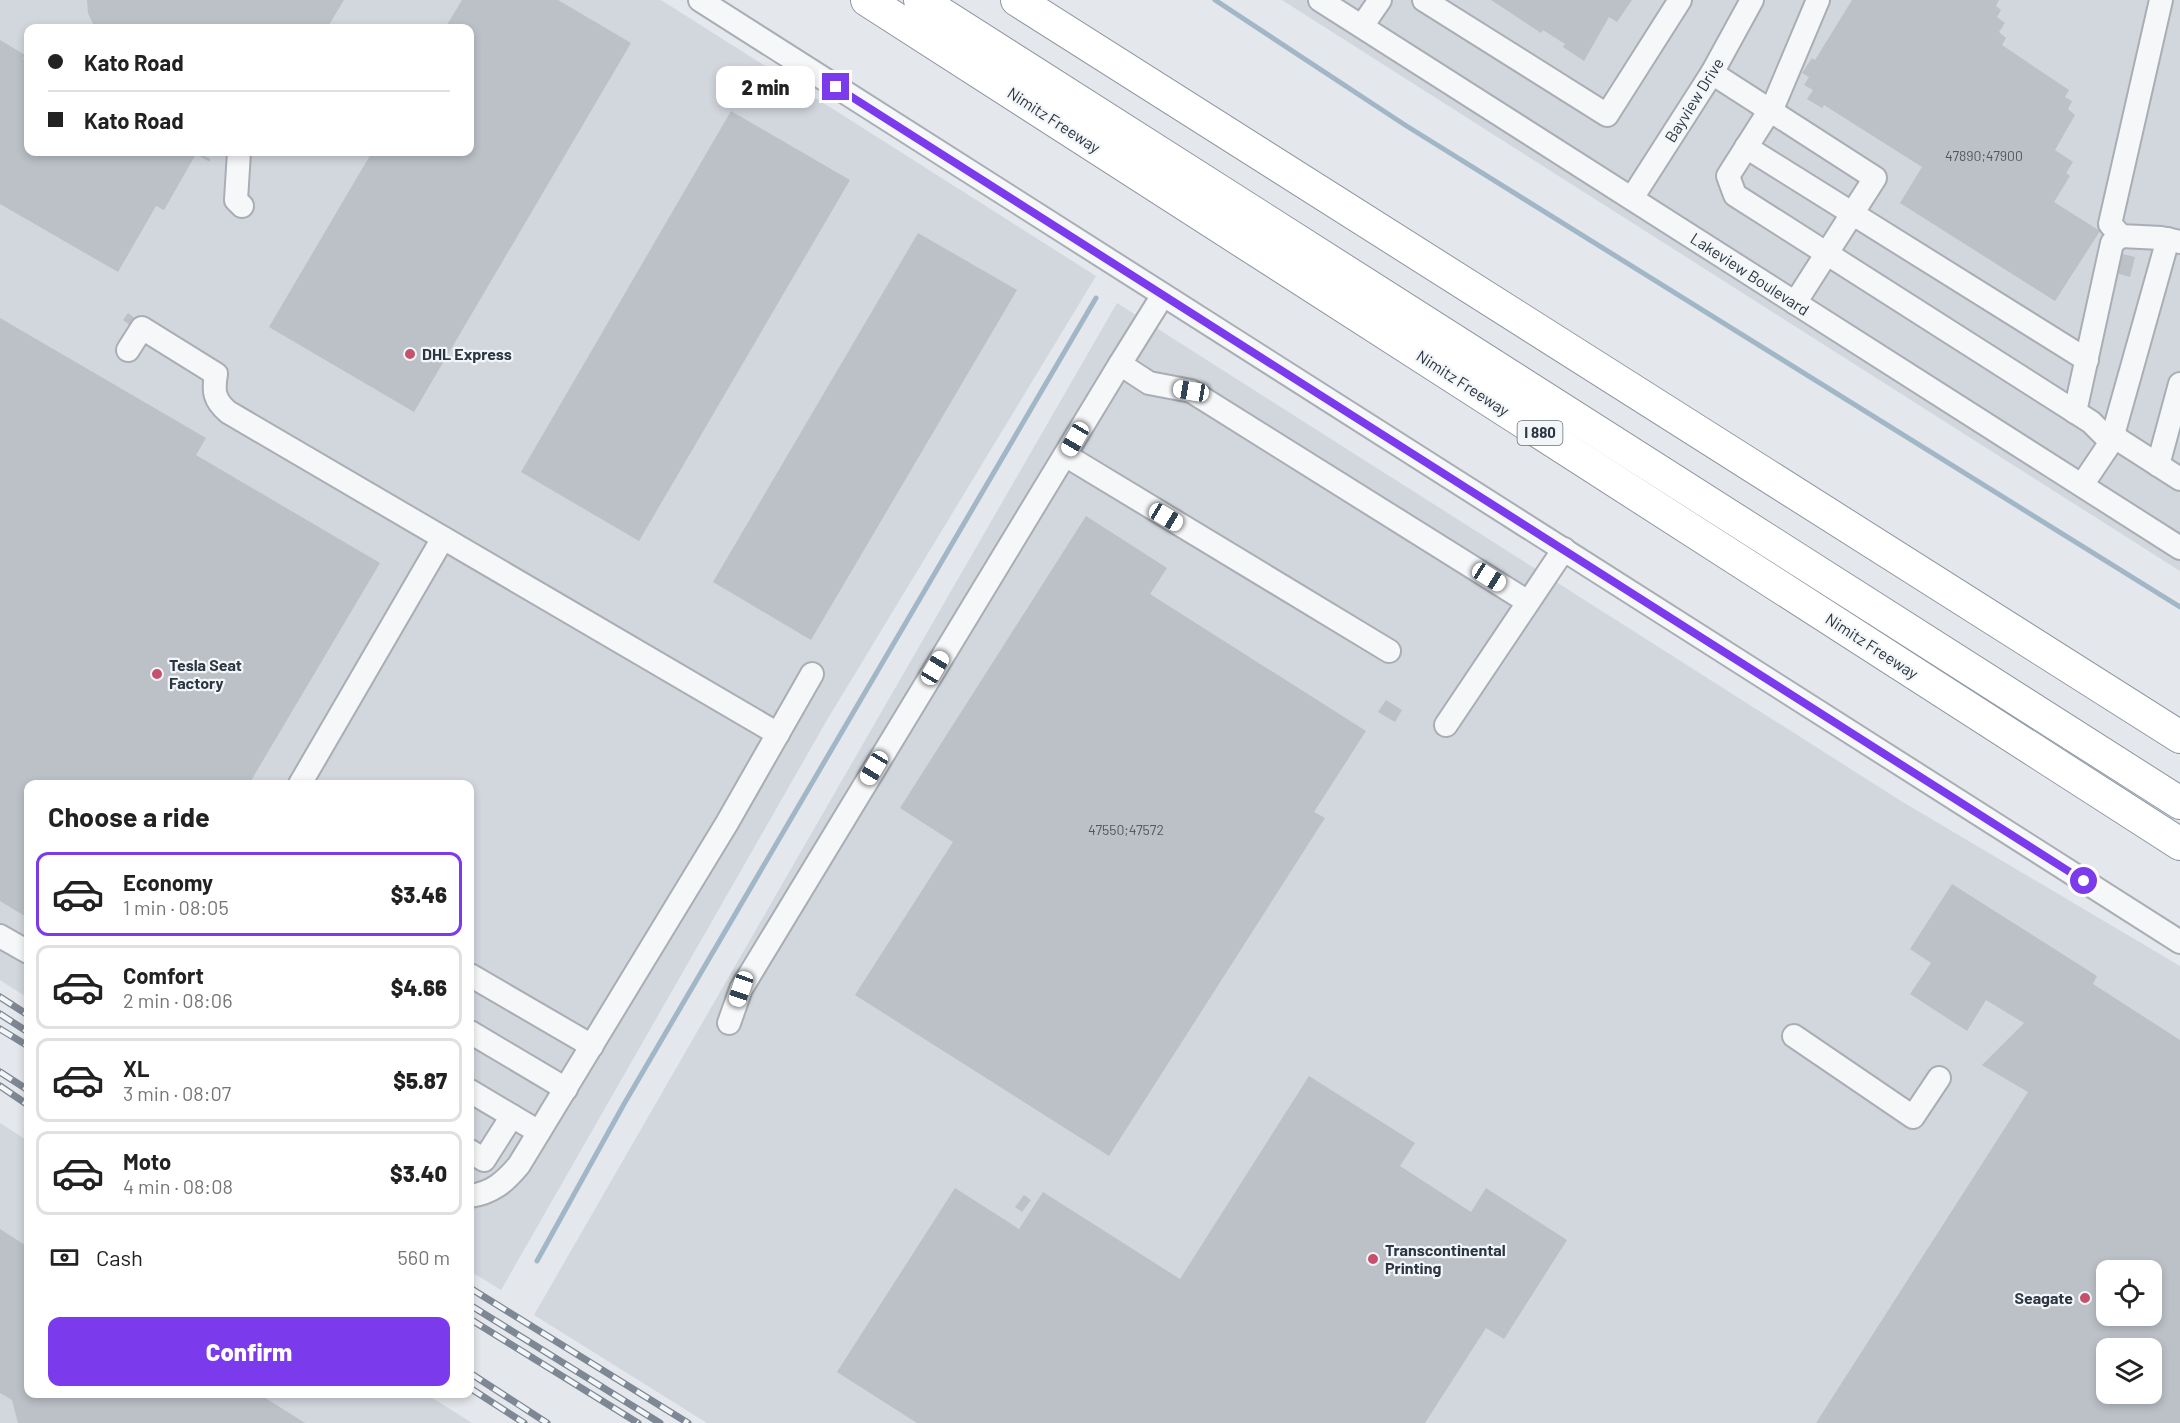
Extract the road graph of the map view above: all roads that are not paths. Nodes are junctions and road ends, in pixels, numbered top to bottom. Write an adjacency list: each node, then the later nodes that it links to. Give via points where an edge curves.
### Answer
1 (700, 0): 23 (street)
2 (867, 0): 46 (highway, Nimitz Freeway / I 880)
3 (920, 0): 45 (highway, I 880)
4 (1017, 0): 43 (highway)
5 (1320, 0): 12 (street, Lakeview Boulevard)
6 (1380, 0): 12 (street)
7 (1424, 0): 8 (street, via 1607,115)
8 (1680, 0)
9 (1752, 0): 13 (street, Bayview Drive)
10 (1818, 0): 14 (street)
11 (2161, 0): 20 (street, via 2110,224)
12 (1362, 26): 17 (street, Lakeview Boulevard)
13 (1712, 73): 14 (street); 17 (street, Bayview Drive)
14 (1771, 109): 15 (street); 19 (street, via 1875,178)
15 (1746, 147): 19 (street); 22 (street, via 1728,176 1736,195)
16 (239, 156): 18 (street, via 236,200)
17 (1632, 198): 24 (street, Lakeview Boulevard)
18 (242, 206)
19 (1852, 214): 22 (street); 26 (street)
20 (2121, 236): 21 (street); 26 (street, via 2112,243)
21 (2174, 241): 30 (street)
22 (1827, 254): 24 (street); 29 (street)
23 (1163, 295): 27 (street); 37 (street)
24 (1795, 303): 34 (street, Lakeview Boulevard)
25 (128, 350): 35 (street, via 142,328 216,374 217,403 228,412)
26 (2087, 360): 29 (street)
27 (1120, 364): 31 (street); 38 (street, via 1149,383 1191,391)
28 (2180, 384): 32 (street)
29 (2075, 412): 30 (street)
30 (2112, 439): 32 (street); 34 (street)
31 (1065, 455): 39 (street); 51 (street, via 741,989)
32 (2158, 465): 33 (street)
33 (2180, 479)
34 (2082, 485): 36 (street, Lakeview Boulevard)
35 (442, 538): 42 (street); 44 (street)
36 (2180, 548)
37 (1564, 549): 38 (street); 48 (street)
38 (1528, 602): 41 (street)
39 (1389, 651)
40 (812, 674): 42 (street)
41 (1446, 725)
42 (778, 734): 54 (street)
43 (2180, 737)
44 (302, 780)
45 (2180, 803)
46 (2180, 844)
47 (0, 936): 49 (street)
48 (2180, 942)
49 (24, 950)
50 (474, 977): 54 (street)
51 (729, 1023)
52 (474, 1034): 56 (street)
53 (1794, 1036): 55 (street, via 1913,1117)
54 (592, 1046): 56 (street)
55 (1939, 1078)
56 (566, 1089): 59 (street)
57 (474, 1093): 58 (street)
58 (512, 1116): 59 (street); 60 (street, via 484,1160)
59 (539, 1132): 61 (street, via 506,1181 491,1191)
60 (474, 1154)
61 (474, 1195)

